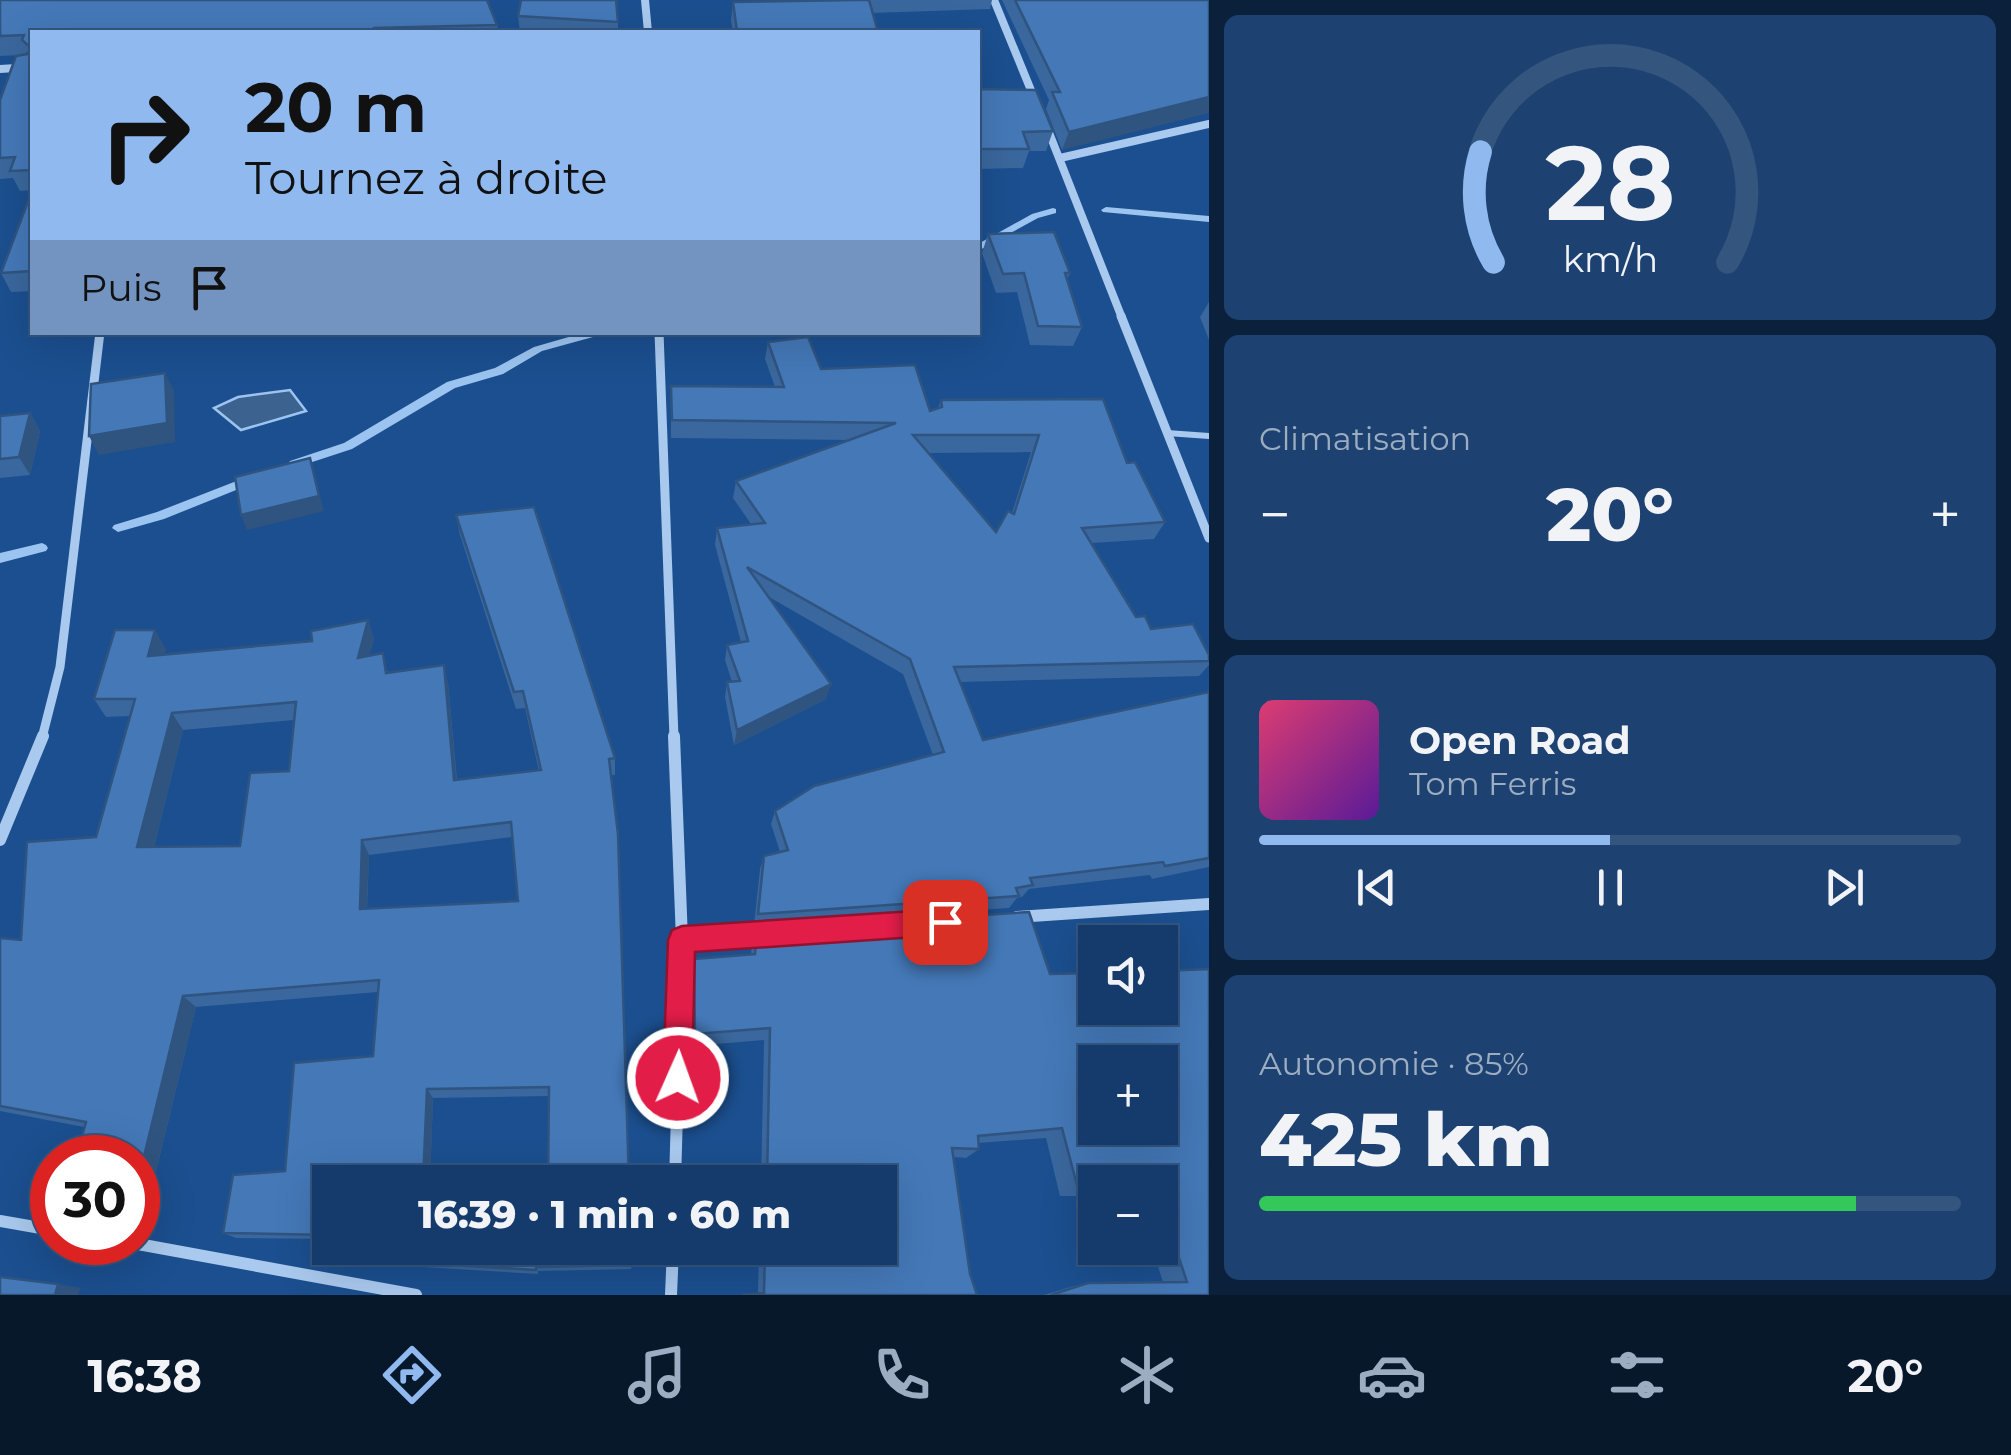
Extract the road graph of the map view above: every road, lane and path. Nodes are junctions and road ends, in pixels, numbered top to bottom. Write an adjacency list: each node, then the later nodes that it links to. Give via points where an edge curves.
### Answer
1 (645, 0): 3 (street)
2 (994, 0): 6 (street)
3 (648, 30)
4 (30, 67): 5 (street)
5 (0, 69)
6 (1038, 106)
7 (1045, 123): 9 (street)
8 (1208, 124): 9 (street)
9 (1060, 158): 12 (street)
10 (100, 335): 15 (street, via 60,667 41,742)
11 (659, 335): 19 (street)
12 (1167, 432): 13 (lane); 14 (street)
13 (1208, 436)
14 (1208, 538)
15 (0, 840)
16 (1208, 904): 17 (street)
17 (994, 918)
18 (779, 933): 19 (street)
19 (682, 940): 20 (street)
20 (675, 1165)
21 (0, 1221): 22 (street)
22 (30, 1226)
23 (160, 1248): 25 (street)
24 (673, 1265): 26 (street)
25 (416, 1295)
26 (672, 1295)

